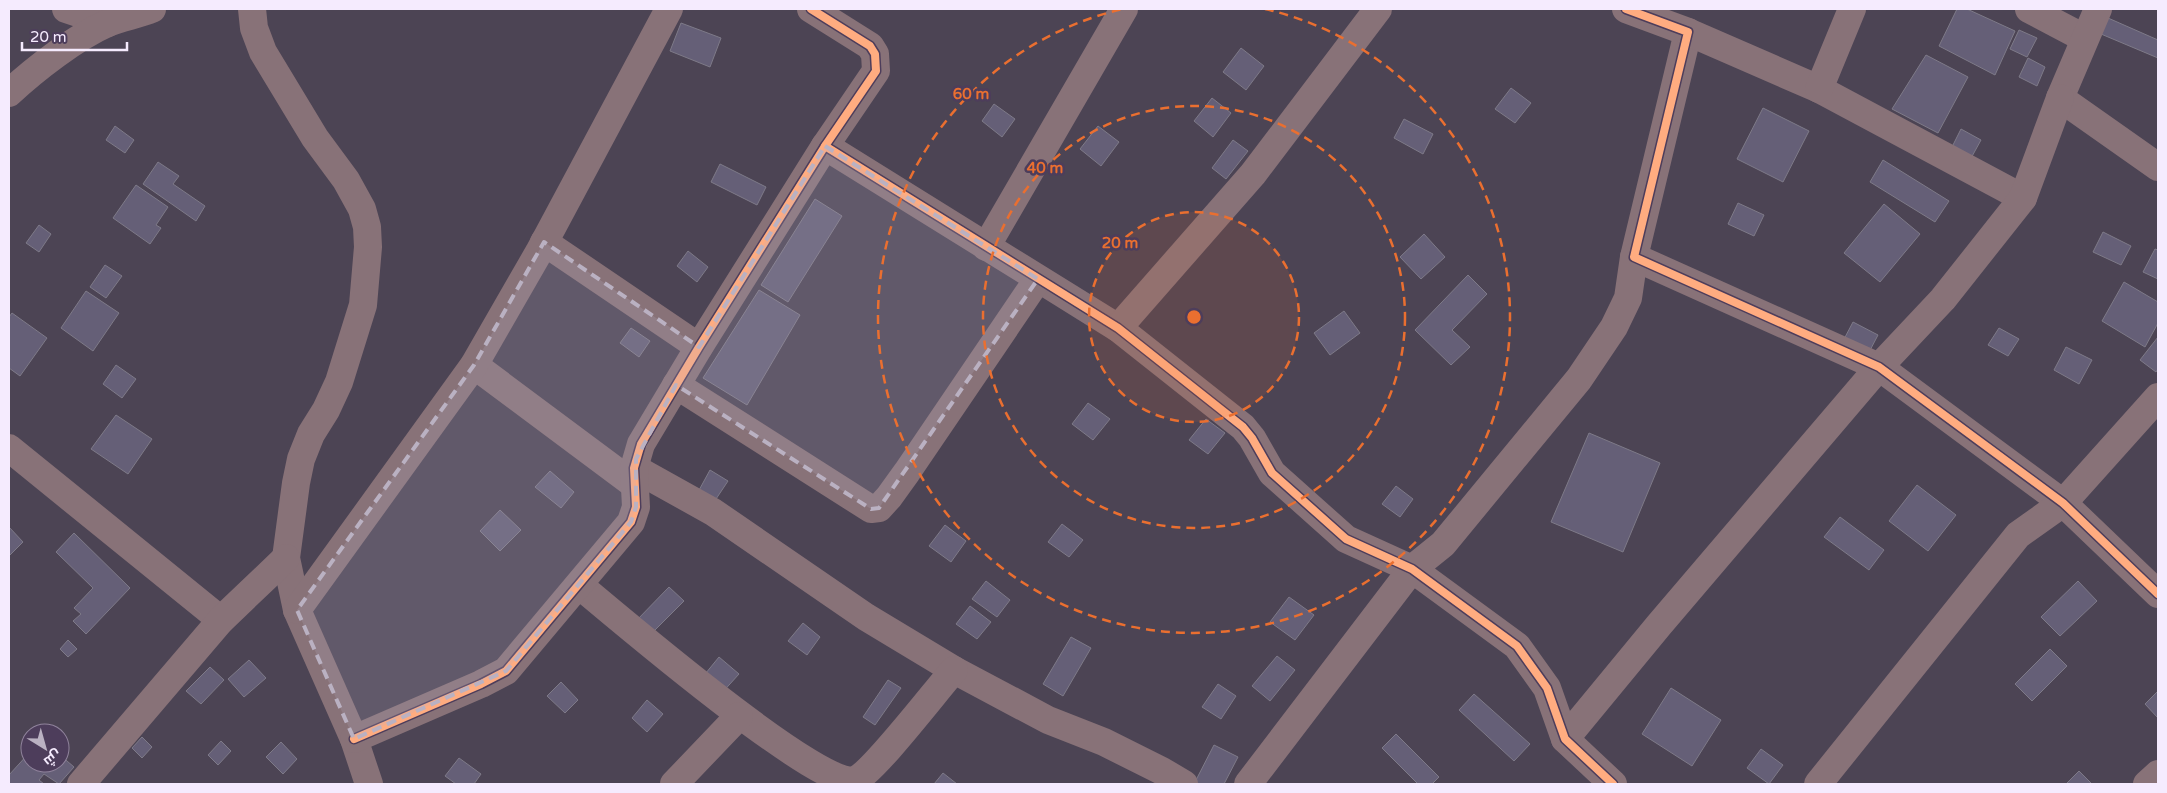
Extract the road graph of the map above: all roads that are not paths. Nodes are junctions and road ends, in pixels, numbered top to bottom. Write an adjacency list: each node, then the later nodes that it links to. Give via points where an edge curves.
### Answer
1 (66, 9): 12 (street)
2 (152, 9): 12 (street)
3 (252, 9): 34 (street, via 254,28 263,52 315,138 346,180 362,209 367,227 361,313 339,382 301,459)
4 (669, 9): 21 (street)
5 (811, 9): 18 (street, via 870,46 877,62 876,71)
6 (1124, 9): 22 (street)
7 (1378, 9): 25 (street, via 1253,174)
8 (1626, 9): 13 (street)
9 (1852, 9): 15 (street)
10 (2029, 9): 14 (street)
11 (2098, 9): 14 (street)
12 (108, 23): 16 (street, via 66,48)
13 (1688, 32): 15 (street); 23 (street)
14 (2084, 38): 17 (street)
15 (1819, 89): 20 (street)
16 (9, 93)
17 (2060, 98): 19 (street); 20 (street)
18 (824, 146): 22 (street); 26 (street)
19 (2158, 167)
20 (2023, 198): 28 (street, via 1943,299)
21 (544, 242): 26 (street); 27 (street)
22 (986, 247): 24 (street)
23 (1634, 257): 28 (street); 35 (street, via 1628,298 1614,327 1579,379 1443,544)
24 (1038, 279): 25 (street); 29 (street, via 879,508 871,509)
25 (1118, 328): 35 (street, via 1243,427 1272,473 1346,540)
26 (699, 347): 29 (street)
27 (474, 365): 32 (street); 38 (street)
28 (1879, 367): 33 (street); 43 (street)
29 (676, 385): 32 (street, via 641,444)
30 (2158, 397): 33 (street)
31 (9, 448): 39 (street)
32 (634, 476): 36 (street, via 636,507 631,522); 40 (street, via 713,512 866,617)
33 (2063, 503): 37 (street); 51 (street, via 2018,535)
34 (286, 558): 38 (street); 39 (street)
35 (1412, 569): 43 (street, via 1517,646 1547,688); 49 (street)
36 (579, 585): 41 (street); 42 (street, via 506,670)
37 (2158, 594)
38 (297, 610): 42 (street)
39 (221, 620): 45 (street)
40 (954, 670): 41 (street, via 880,758 855,780 845,781 813,764); 48 (street, via 1048,720 1104,742)
41 (739, 716): 47 (street)
42 (354, 739): 46 (street)
43 (1565, 739): 50 (street)
44 (2158, 774): 52 (street)
45 (81, 784)
46 (369, 784)
47 (674, 784)
48 (1184, 784)
49 (1248, 784)
50 (1613, 784)
51 (1818, 784)
52 (2147, 784)

